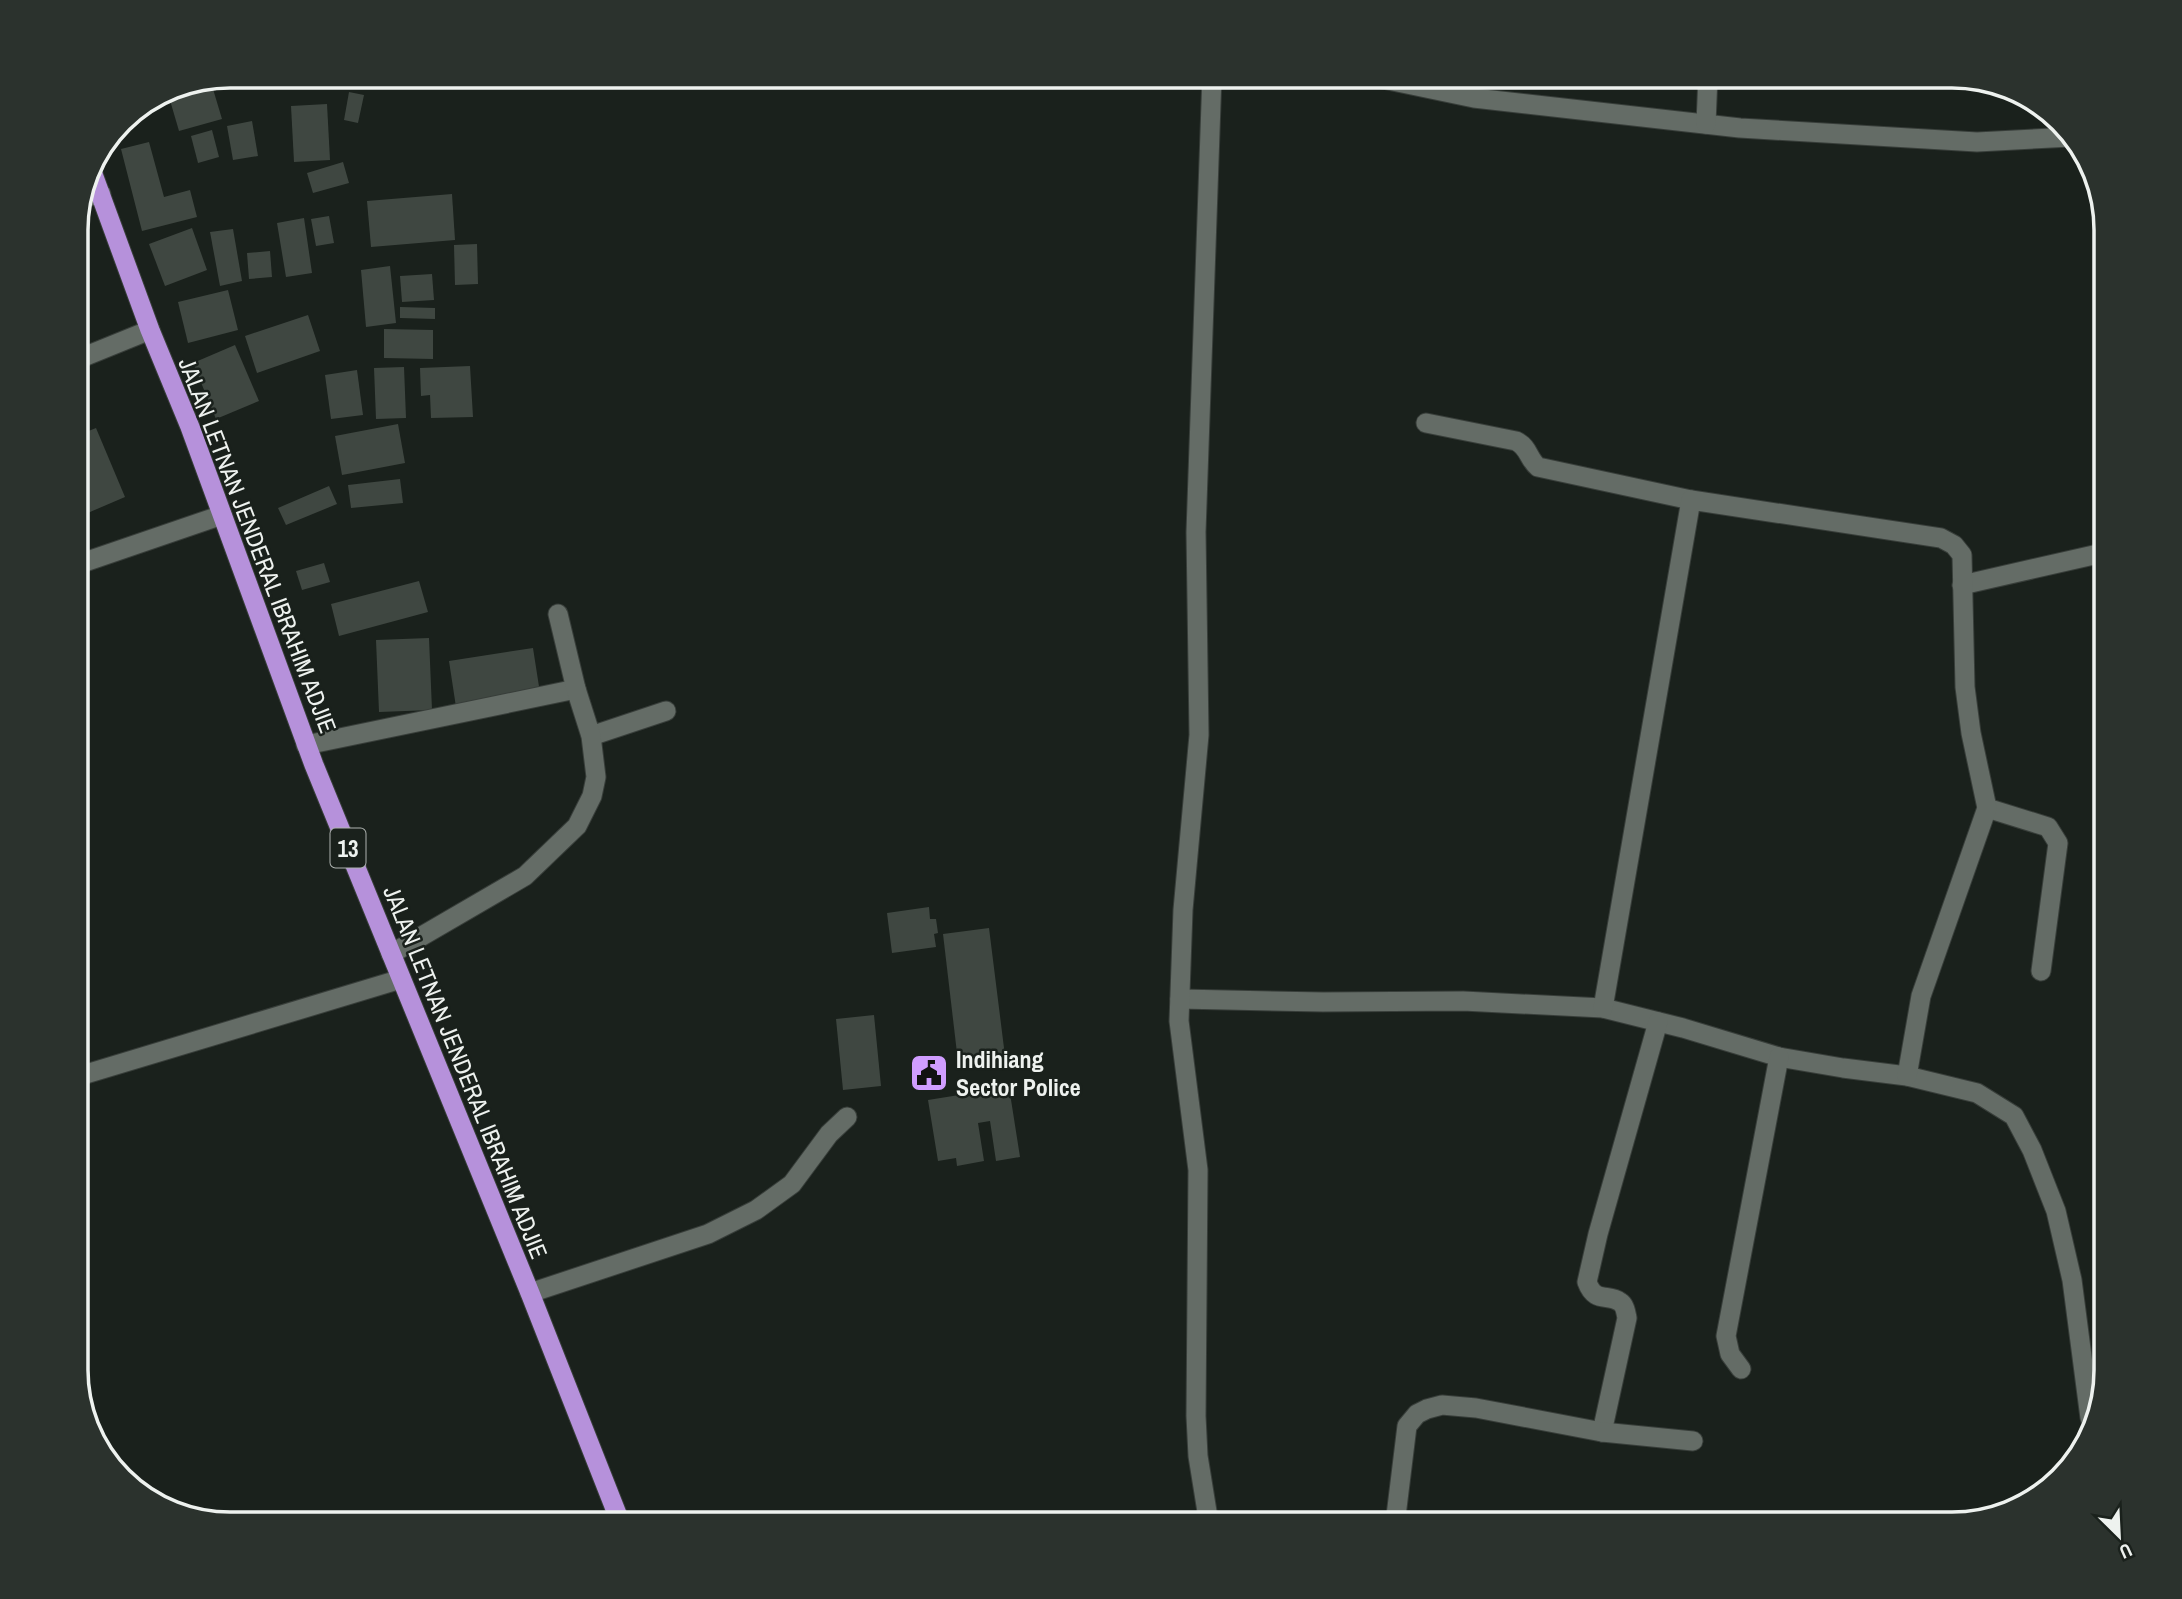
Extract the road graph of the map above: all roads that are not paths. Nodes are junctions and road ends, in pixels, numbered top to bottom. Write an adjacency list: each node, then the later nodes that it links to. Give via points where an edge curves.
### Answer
1 (1212, 88): 24 (street, via 1196,532 1199,735)
2 (1429, 88): 4 (street)
3 (1707, 88): 4 (street)
4 (1706, 124): 5 (street, via 1977,142)
5 (2060, 138)
6 (91, 196): 7 (highway, JALAN LETNAN JENDERAL IBRAHIM ADJIE / 13)
7 (150, 330): 8 (street); 11 (highway, JALAN LETNAN JENDERAL IBRAHIM ADJIE / 13)
8 (88, 355)
9 (1426, 423): 10 (street, via 1516,441 1538,467)
10 (1691, 500): 14 (street, via 1941,538 1962,555); 25 (street)
11 (222, 515): 13 (street); 19 (highway, JALAN LETNAN JENDERAL IBRAHIM ADJIE / 13)
12 (2094, 555): 14 (street)
13 (88, 561)
14 (1962, 585): 20 (street, via 1965,687)
15 (558, 614): 16 (street)
16 (576, 689): 18 (street); 19 (street)
17 (666, 711): 18 (street)
18 (591, 736): 21 (street, via 596,776 577,826 525,876)
19 (306, 745): 21 (highway, JALAN LETNAN JENDERAL IBRAHIM ADJIE / 13)
20 (1987, 808): 22 (street, via 2048,827 2058,844); 29 (street, via 1921,996)
21 (391, 954): 23 (highway, JALAN LETNAN JENDERAL IBRAHIM ADJIE / 13)
22 (2041, 971)
23 (401, 979): 28 (street); 31 (highway, JALAN LETNAN JENDERAL IBRAHIM ADJIE / 13)
24 (1180, 999): 25 (street, via 1463,1001); 37 (street, via 1198,1170 1196,1416)
25 (1603, 1008): 26 (street)
26 (1658, 1022): 27 (street); 34 (street, via 1587,1282 1595,1295 1620,1301 1627,1318)
27 (1779, 1057): 29 (street); 32 (street, via 1726,1336 1730,1354)
28 (88, 1073)
29 (1907, 1076): 33 (street, via 1977,1093 2014,1116 2056,1211 2070,1269)
30 (847, 1117): 31 (street, via 792,1184 756,1210 708,1234)
31 (530, 1293): 36 (highway, JALAN LETNAN JENDERAL IBRAHIM ADJIE / 13)
32 (1741, 1369)
33 (2089, 1409)
34 (1602, 1432): 35 (street); 38 (street, via 1476,1408 1442,1405 1427,1409 1406,1426)
35 (1693, 1441)
36 (616, 1512)
37 (1207, 1512)
38 (1396, 1512)

